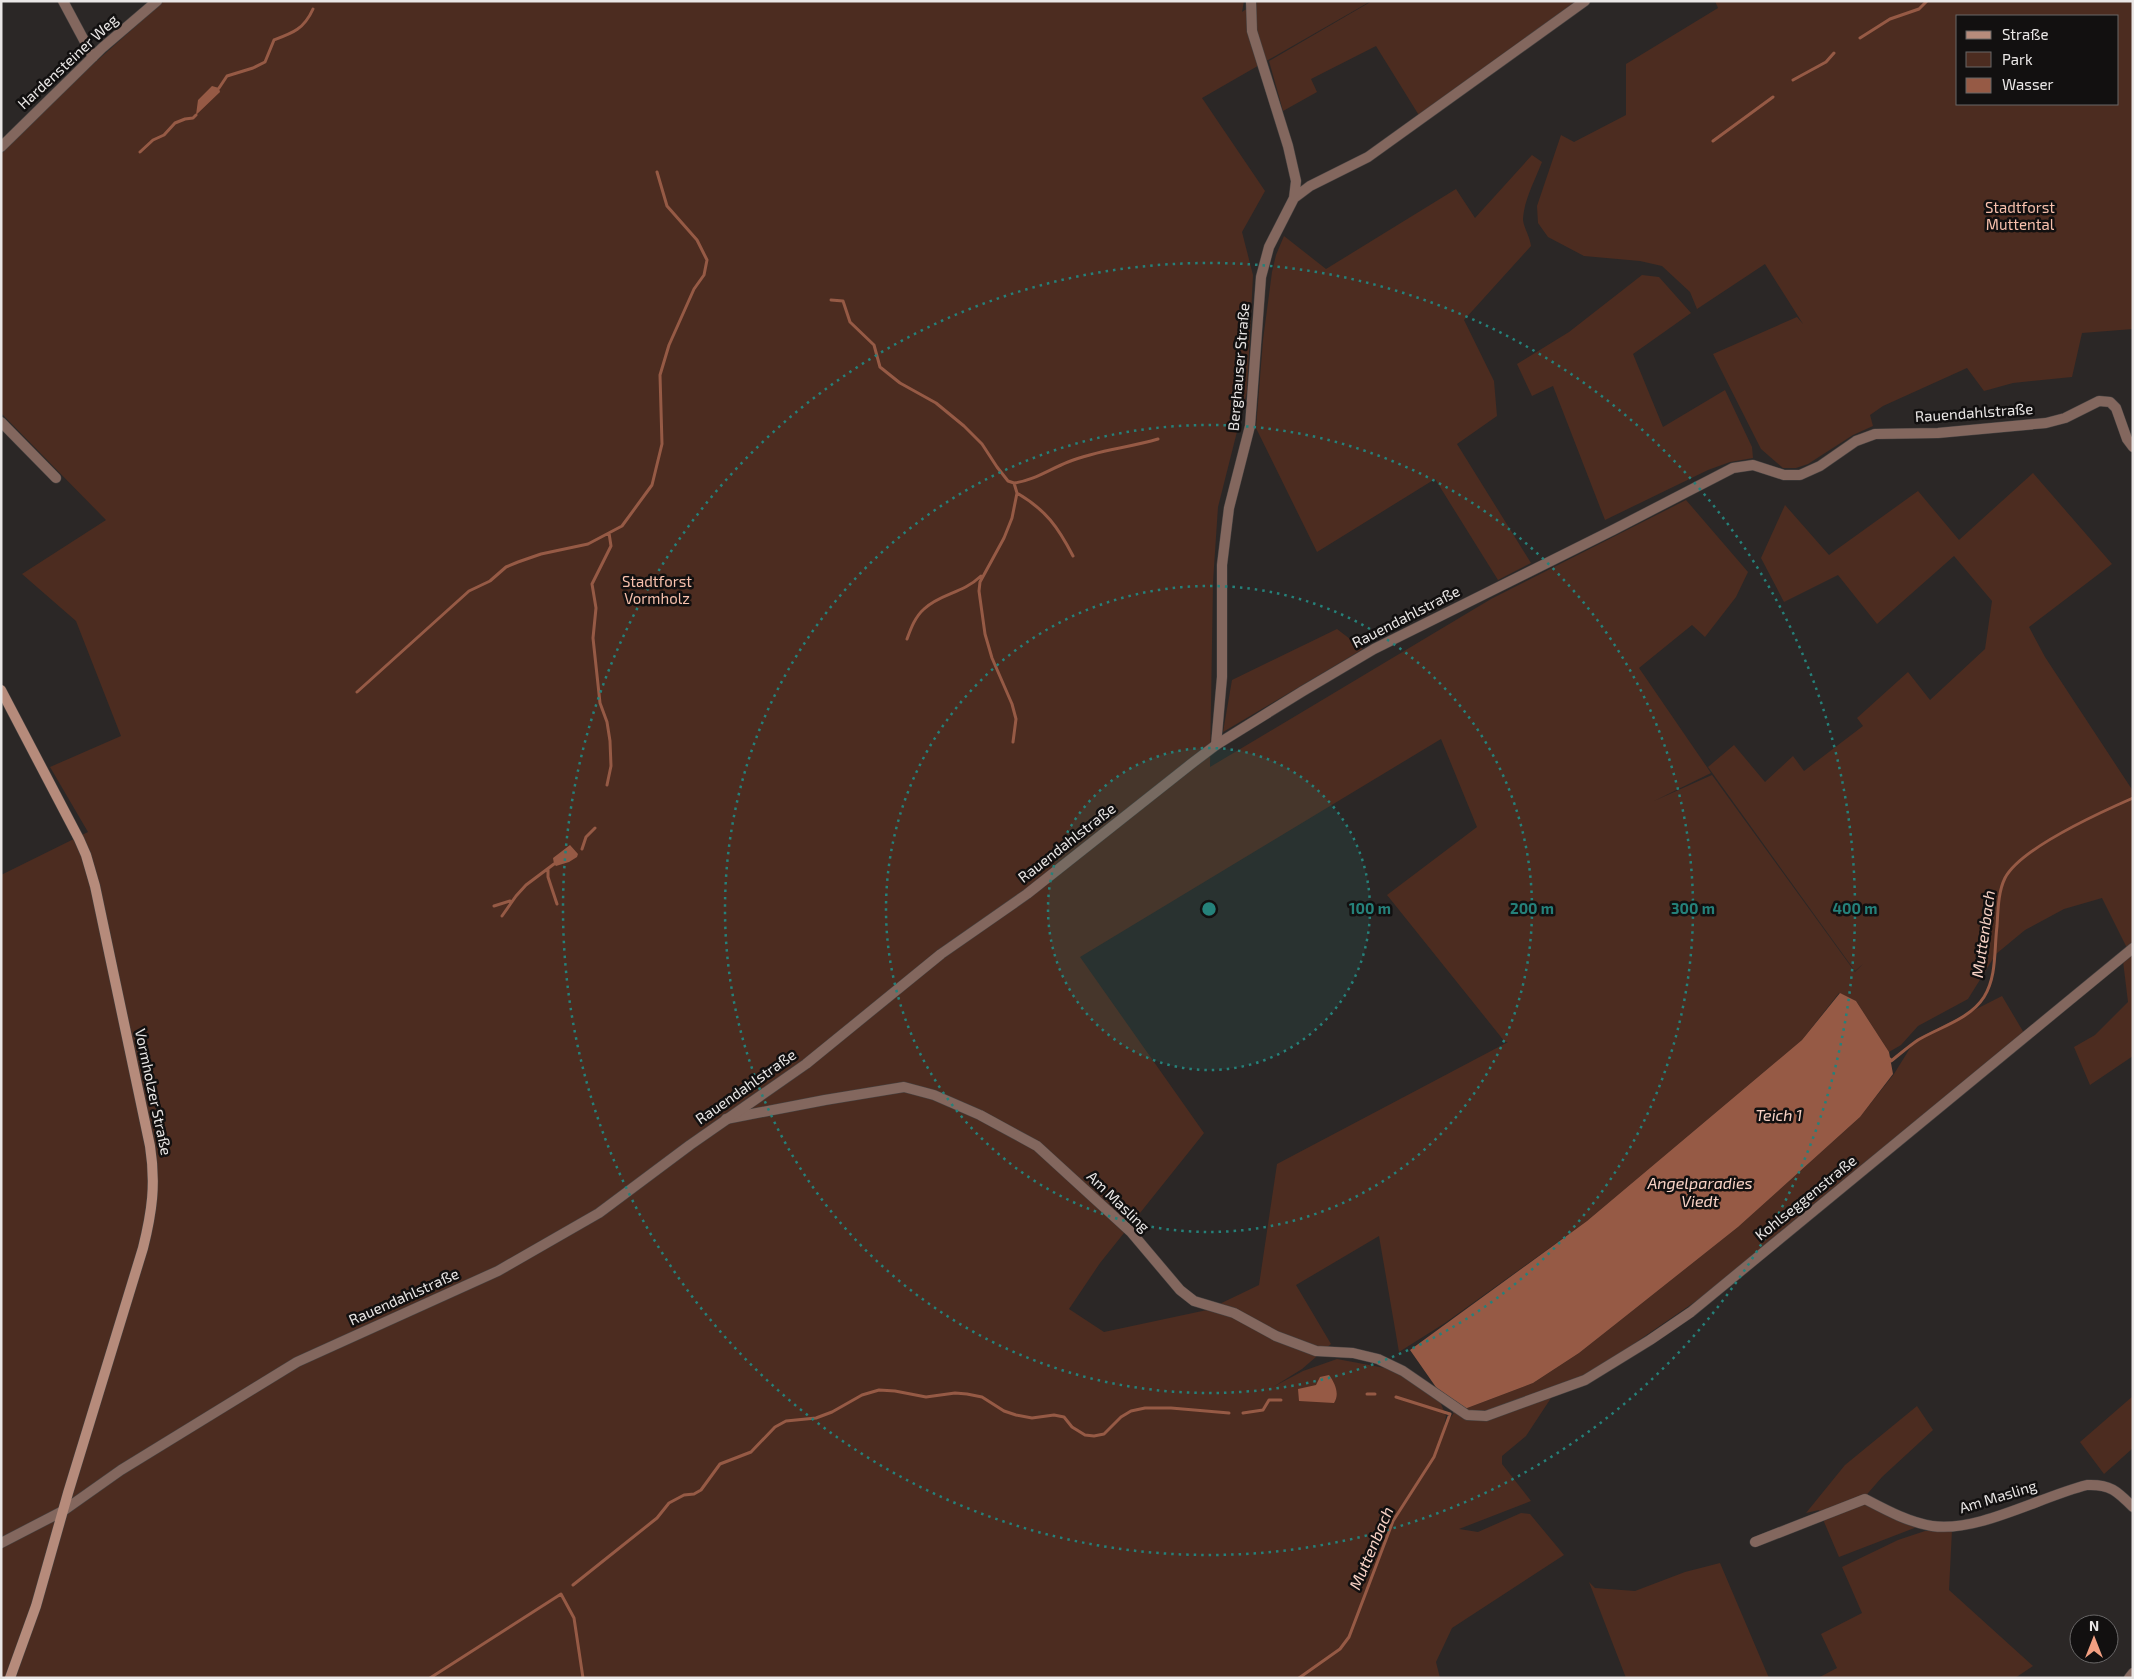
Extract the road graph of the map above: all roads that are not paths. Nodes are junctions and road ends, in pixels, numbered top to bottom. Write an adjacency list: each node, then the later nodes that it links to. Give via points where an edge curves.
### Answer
1 (63, 1): 5 (street)
2 (157, 1): 5 (street, Hardensteiner Weg)
3 (1251, 1): 7 (street, Berghauser Straße, via 1252,31 1294,166)
4 (1585, 1): 7 (street, via 1368,157 1310,186)
5 (93, 57): 6 (street, Hardensteiner Weg)
6 (1, 147)
7 (1294, 198): 12 (street, Berghauser Straße, via 1269,247 1261,277 1250,426 1229,508 1222,565 1222,677)
8 (1, 422): 10 (street)
9 (2133, 447): 12 (street, Rauendahlstraße, via 2116,408 2110,402 2099,401 2065,418 2046,423 1938,433 1874,434 1856,441 1820,466 1800,475 1784,475 1753,465 1733,468 1374,649)
10 (56, 478)
11 (1, 690): 17 (main road, Vormholzer Straße, via 86,855 153,1166 152,1212 145,1239)
12 (1216, 745): 14 (street, Rauendahlstraße, via 1027,894 941,954 806,1064)
13 (2133, 948): 15 (street, Kohlseggenstraße, via 1674,1323 1585,1380 1486,1416)
14 (726, 1120): 15 (street, Am Masling, via 904,1087 934,1094 1037,1146 1131,1232 1180,1290 1194,1301 1234,1313 1276,1336 1316,1351 1353,1353 1378,1359 1403,1370); 17 (street, Rauendahlstraße, via 606,1208 546,1245 498,1271 297,1362 121,1470)
15 (1467, 1415)
16 (2133, 1507): 18 (street, Am Masling, via 2110,1488 2086,1485 1986,1519 1951,1527 1905,1519 1865,1500)
17 (63, 1511): 19 (street, Rauendahlstraße); 21 (main road, Vormholzer Straße, via 36,1606)
18 (1755, 1542)
19 (1, 1543)
20 (2133, 1673): 22 (street)
21 (10, 1678)
22 (2129, 1678)

